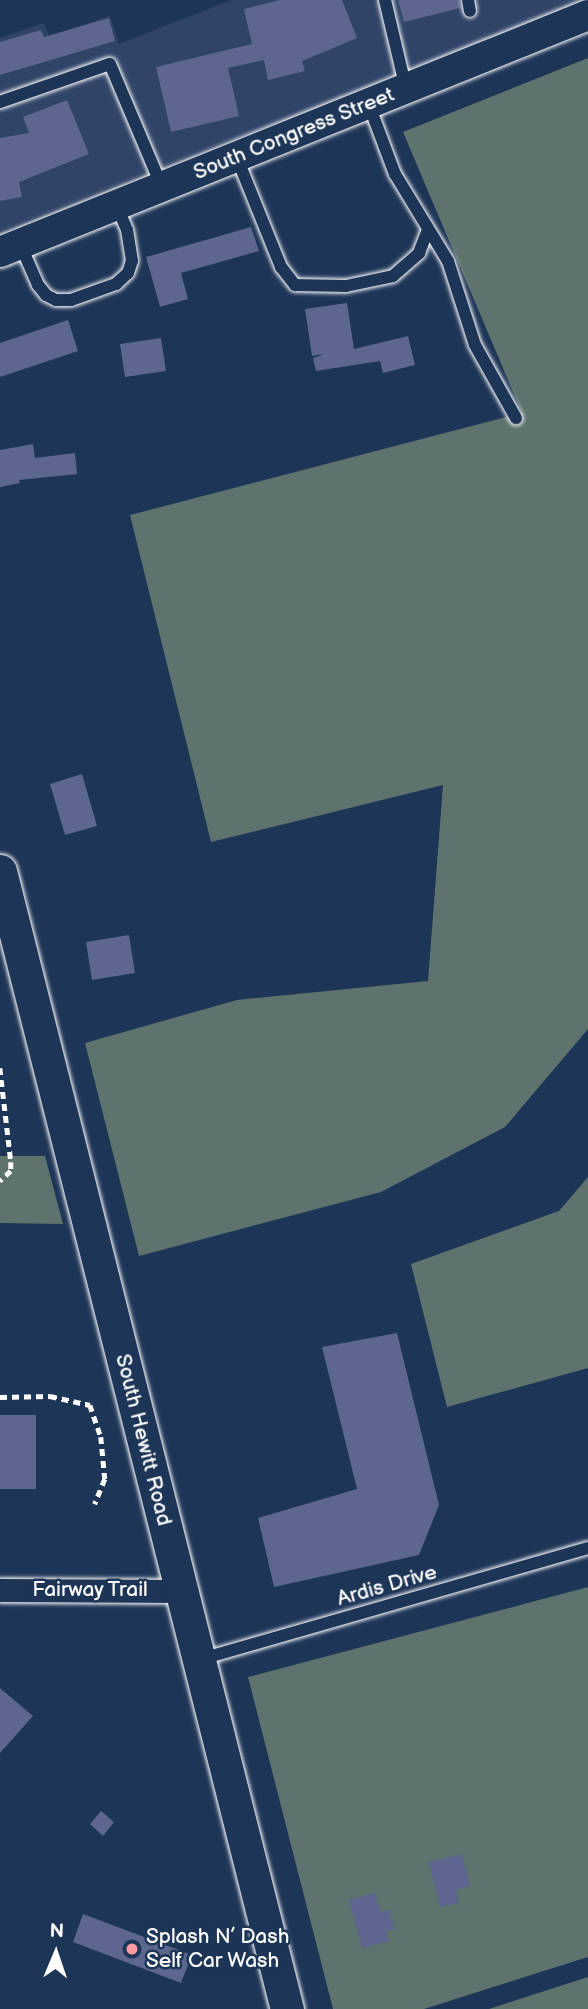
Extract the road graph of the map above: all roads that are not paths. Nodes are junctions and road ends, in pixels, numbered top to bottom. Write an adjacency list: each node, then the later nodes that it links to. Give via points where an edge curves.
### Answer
1 (385, 0): 3 (lane)
2 (588, 15): 3 (street, South Congress Street)
3 (406, 89): 5 (street, South Congress Street)
4 (0, 102): 7 (lane, via 110,64)
5 (368, 104): 6 (street, South Congress Street); 9 (lane, via 395,174)
6 (237, 158): 7 (street, South Congress Street); 9 (lane, via 281,267 295,285 346,286 393,276 419,253)
7 (162, 187): 8 (street, South Congress Street)
8 (117, 205): 10 (street, South Congress Street); 10 (lane, via 132,261 128,273 107,288 71,300 46,295)
9 (428, 230): 11 (lane, via 448,261 475,345)
10 (10, 248)
11 (516, 418)
12 (0, 871): 15 (main road, South Hewitt Road)
13 (588, 1548): 16 (lane, Ardis Drive)
14 (0, 1590): 15 (street, Fairway Trail)
15 (181, 1591): 16 (main road, South Hewitt Road)
16 (197, 1660): 17 (main road, South Hewitt Road)
17 (287, 2009)

